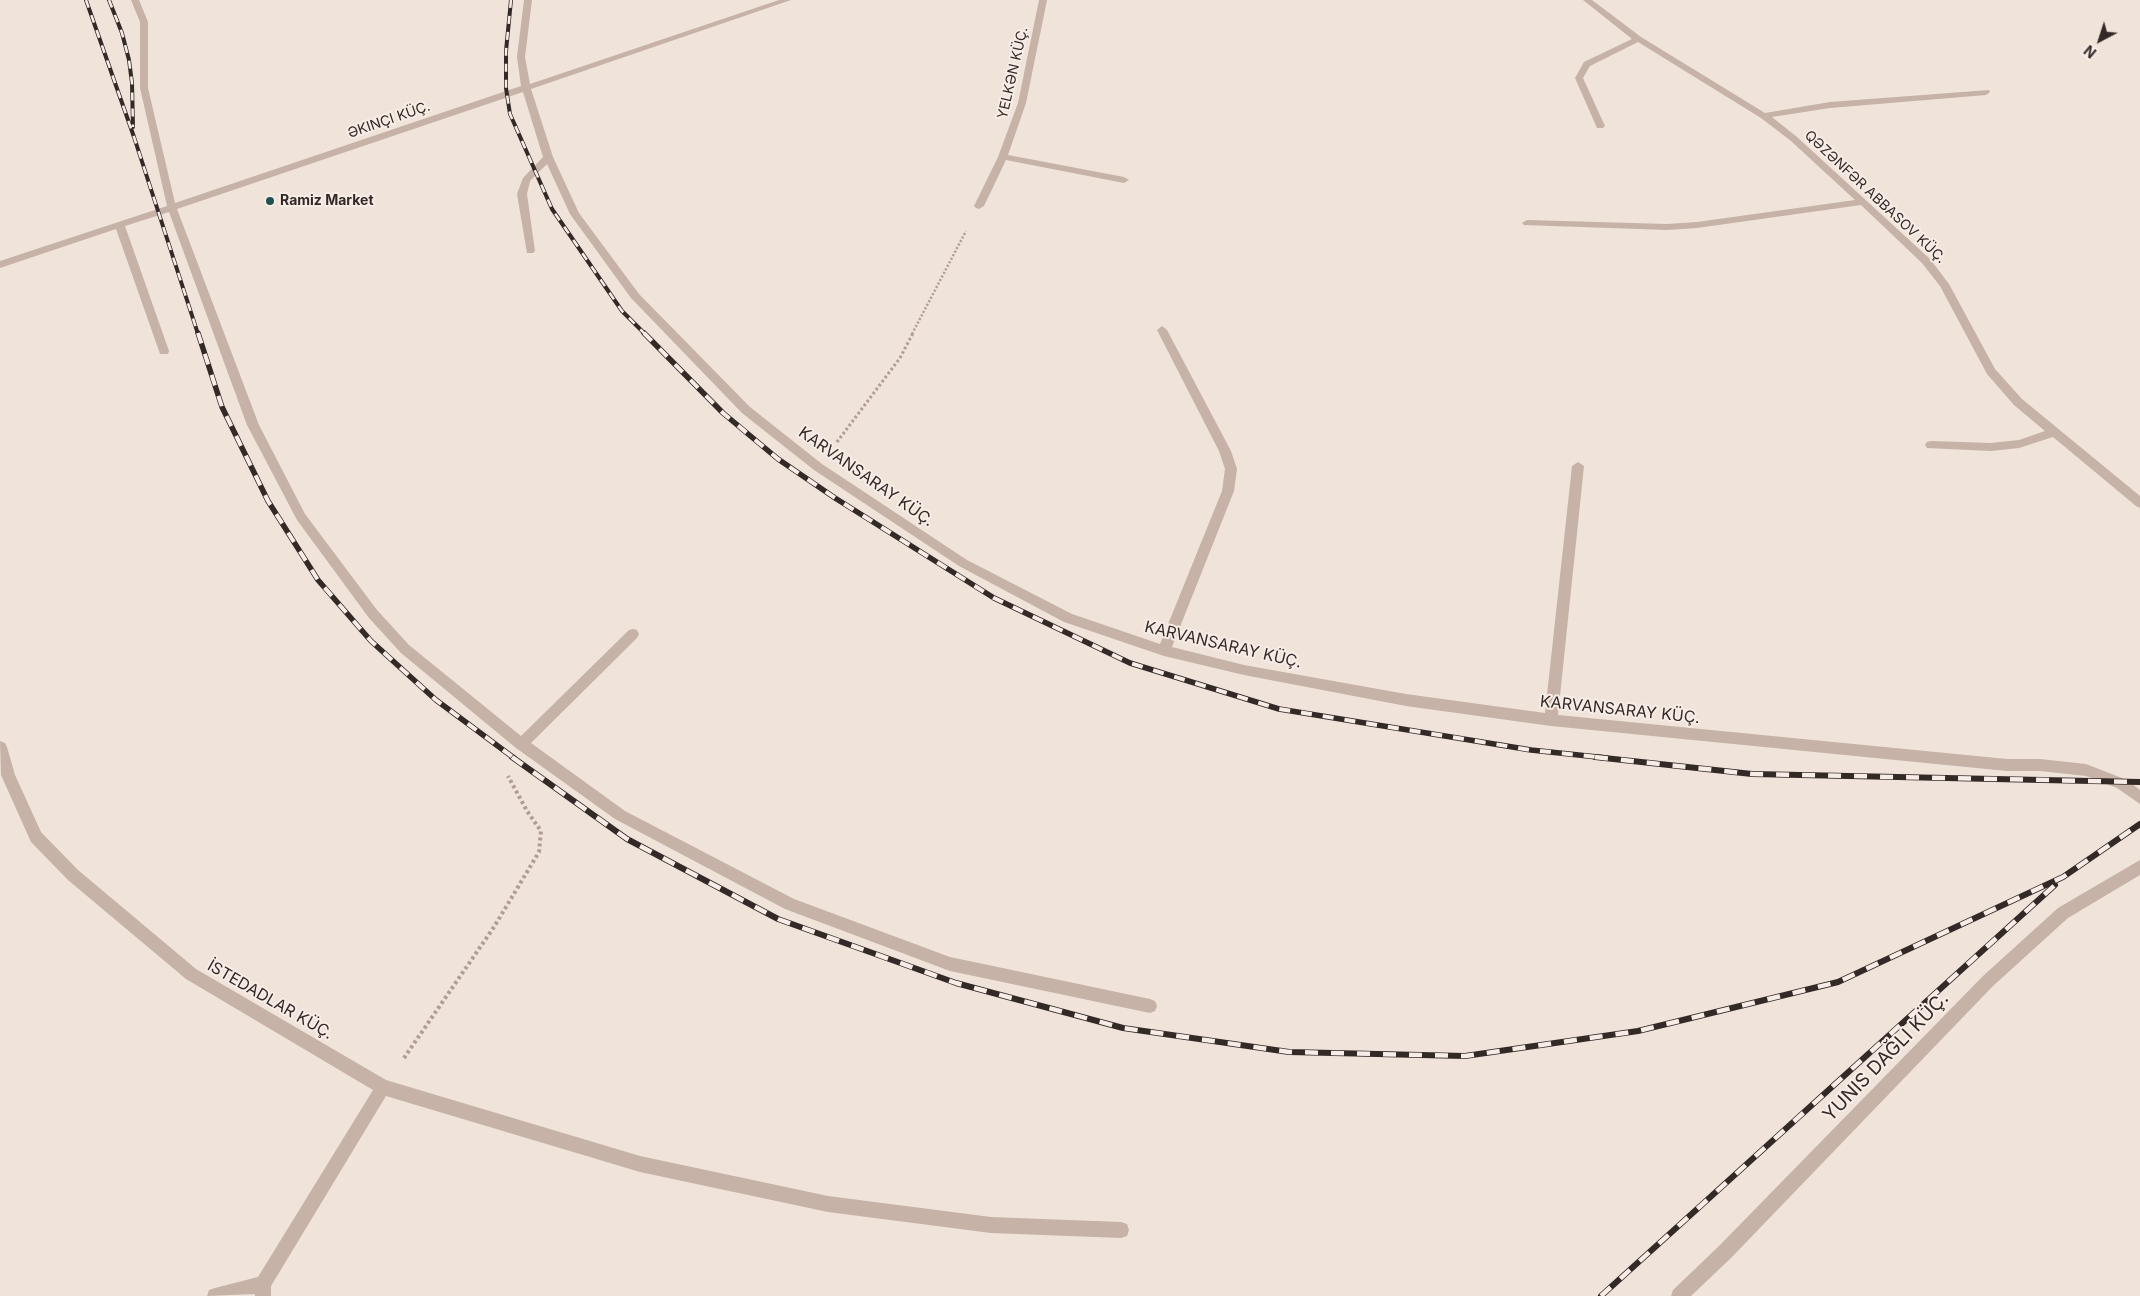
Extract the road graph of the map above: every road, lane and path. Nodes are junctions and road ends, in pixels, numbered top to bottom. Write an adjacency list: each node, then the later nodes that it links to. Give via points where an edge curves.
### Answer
1 (135, 0): 16 (street, via 144,22 144,88)
2 (528, 0): 7 (street, KARVANSARAY KÜÇ., via 522,57)
3 (787, 0): 7 (street, ƏKINÇI KÜÇ.)
4 (1043, 0): 12 (street, YELKƏN KÜÇ., via 1022,103)
5 (1587, 0): 6 (street, QƏZƏNFƏR ABBASOV KÜÇ.)
6 (1638, 39): 9 (street, QƏZƏNFƏR ABBASOV KÜÇ.); 10 (street, via 1587,64 1580,78)
7 (526, 88): 11 (street, KARVANSARAY KÜÇ.); 16 (street, ƏKINÇI KÜÇ.)
8 (1986, 92): 9 (street, via 1830,105)
9 (1764, 116): 14 (street, QƏZƏNFƏR ABBASOV KÜÇ.)
10 (1600, 126)
11 (548, 158): 19 (street, via 526,180 522,194); 26 (street, KARVANSARAY KÜÇ., via 575,214 635,296 746,410)
12 (1003, 158): 13 (street); 15 (street, YELKƏN KÜÇ.)
13 (1124, 180)
14 (1863, 202): 17 (street, via 1682,226); 23 (street, QƏZƏNFƏR ABBASOV KÜÇ., via 1926,261 1944,284 1991,371 2018,402)
15 (979, 206): 26 (path, via 900,358)
16 (172, 208): 18 (street, ƏKINÇI KÜÇ.); 31 (street, via 253,425 301,517 373,614 405,649)
17 (1527, 223)
18 (120, 226): 20 (street, ƏKINÇI KÜÇ.); 22 (street)
19 (530, 251)
20 (0, 265)
21 (1162, 330): 29 (street, via 1225,451 1231,469 1228,491)
22 (164, 351)
23 (2055, 432): 24 (street, via 2019,444 1991,447); 27 (street, QƏZƏNFƏR ABBASOV KÜÇ.)
24 (1931, 445)
25 (1578, 466): 30 (street)
26 (818, 467): 29 (street, KARVANSARAY KÜÇ., via 963,563 1068,618)
27 (2140, 503)
28 (633, 634): 31 (street)
29 (1164, 651): 30 (street, KARVANSARAY KÜÇ., via 1244,670 1406,700)
30 (1551, 720): 33 (street, KARVANSARAY KÜÇ., via 2086,770 2122,784)
31 (521, 744): 35 (street, via 620,815 790,904 950,964); 36 (path, via 506,765 509,781 541,832 538,852 494,926)
32 (0, 747): 36 (street, İSTEDADLAR KÜÇ., via 8,776 36,837 73,875 191,974)
33 (2140, 798)
34 (2140, 867): 40 (street, via 2063,913 1988,980)
35 (1150, 1006)
36 (383, 1087): 37 (street, İSTEDADLAR KÜÇ., via 640,1164 828,1204 991,1225); 38 (street)
37 (1121, 1230)
38 (263, 1290): 39 (street)
39 (215, 1296)
40 (1679, 1296)

